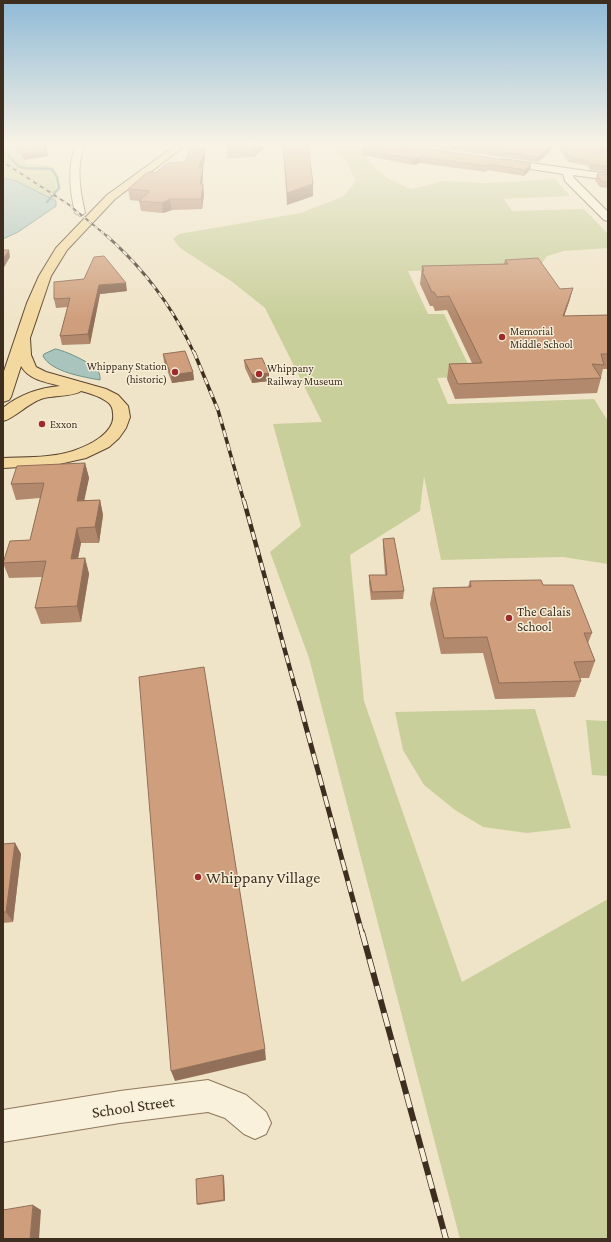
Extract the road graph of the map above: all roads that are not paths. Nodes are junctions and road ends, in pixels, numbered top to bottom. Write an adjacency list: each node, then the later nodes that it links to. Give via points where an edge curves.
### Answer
1 (78, 203): 5 (street)
2 (92, 203): 5 (main road)
3 (105, 203): 8 (main road, via 62,248 45,276)
4 (593, 203): 6 (street)
5 (80, 213): 7 (main road)
6 (608, 218)
7 (45, 254)
8 (24, 331): 9 (main road, via 22,350 31,370 41,376); 10 (main road)
9 (97, 391): 11 (main road, via 77,389 38,394 15,404); 12 (main road, via 118,401 123,412 122,422 107,439 90,451 70,457)
10 (3, 397)
11 (3, 416)
12 (3, 463)
13 (255, 1123): 14 (street, School Street, via 235,1106 208,1096)
14 (3, 1126)

